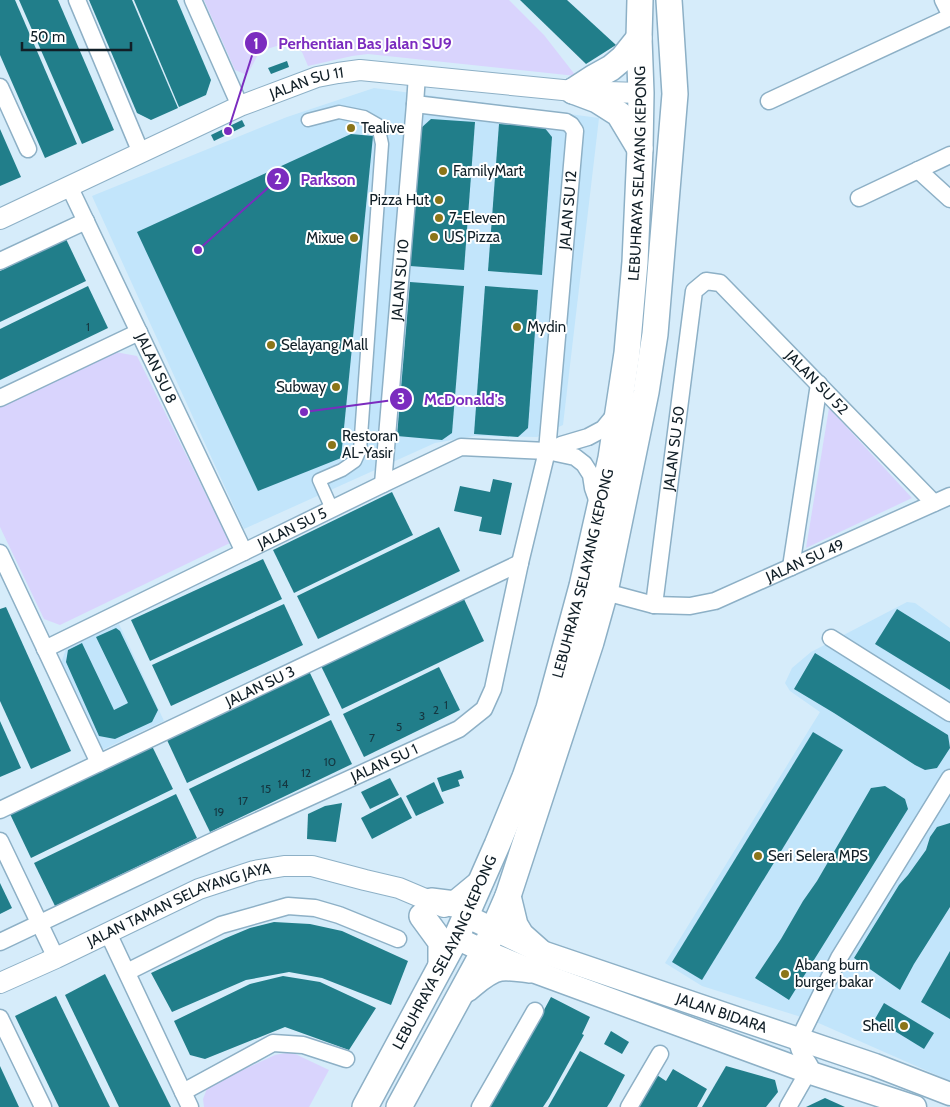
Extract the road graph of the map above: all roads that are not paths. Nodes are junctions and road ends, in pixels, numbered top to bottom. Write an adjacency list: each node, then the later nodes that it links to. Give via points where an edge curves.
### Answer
1 (76, 0): 19 (street)
2 (193, 0): 15 (street)
3 (640, 0): 8 (main road, LEBUHRAYA SELAYANG KEPONG)
4 (659, 0): 12 (main road, via 657,68 653,81)
5 (669, 0): 22 (main road, LEBUHRAYA SELAYANG KEPONG, via 675,94)
6 (943, 0): 7 (street)
7 (950, 16): 13 (street)
8 (639, 38): 11 (main road, via 611,68); 12 (main road, LEBUHRAYA SELAYANG KEPONG)
9 (417, 75): 11 (street, JALAN SU 11); 14 (street, JALAN SU 10); 15 (street, JALAN SU 11, via 360,70 338,73)
10 (0, 87): 17 (street)
11 (573, 91): 12 (street, JALAN SU 11); 18 (main road, via 619,114)
12 (641, 92): 18 (main road, LEBUHRAYA SELAYANG KEPONG); 22 (main road, via 656,118)
13 (769, 101)
14 (415, 104): 34 (street, JALAN SU 12, via 566,122 575,131); 35 (street, JALAN SU 10)
15 (240, 106): 19 (street, JALAN SU 11)
16 (308, 120): 39 (street, via 339,112 364,117 378,125 382,144 360,450 355,461 319,480)
17 (28, 149)
18 (640, 149): 33 (main road, LEBUHRAYA SELAYANG KEPONG, via 635,262)
19 (141, 153): 23 (street, JALAN SU 11)
20 (950, 155): 21 (street)
21 (918, 170): 24 (street); 25 (street)
22 (668, 182): 44 (main road, LEBUHRAYA SELAYANG KEPONG, via 649,372)
23 (69, 186): 26 (street, JALAN SU 11); 27 (street, JALAN SU 8)
24 (859, 198)
25 (950, 199)
26 (0, 219)
27 (86, 221): 28 (street); 30 (street, JALAN SU 8)
28 (0, 261)
29 (694, 291): 31 (street, JALAN SU 52, via 706,281 720,284); 45 (street, JALAN SU 50)
30 (139, 332): 32 (street); 40 (street, JALAN SU 8)
31 (819, 384): 37 (street, JALAN SU 52); 43 (street)
32 (0, 398)
33 (618, 410): 34 (street, JALAN SU 5, via 603,429 588,438); 38 (main road, LEBUHRAYA SELAYANG KEPONG)
34 (547, 451): 35 (street, JALAN SU 5, via 461,447); 38 (street, JALAN SU 5, via 575,457 584,464 591,475); 42 (street, JALAN SU 1)
35 (383, 484): 39 (street, JALAN SU 5)
36 (950, 496): 37 (street, JALAN SU 49)
37 (934, 503): 43 (street, JALAN SU 49)
38 (600, 508): 44 (main road, LEBUHRAYA SELAYANG KEPONG)
39 (332, 509): 40 (street, JALAN SU 5)
40 (244, 552): 47 (street, JALAN SU 5)
41 (0, 553): 47 (street)
42 (520, 563): 49 (street, JALAN SU 3); 57 (street, JALAN SU 1, via 493,689 484,709 459,729)
43 (791, 568): 45 (street, JALAN SU 49, via 715,601 690,606)
44 (594, 589): 45 (street, JALAN SU 49); 54 (main road, LEBUHRAYA SELAYANG KEPONG, via 525,777); 55 (main road, LEBUHRAYA SELAYANG KEPONG, via 591,642)
45 (654, 606)
46 (831, 638): 48 (street)
47 (45, 649): 49 (street)
48 (950, 713)
49 (99, 763): 52 (street, JALAN SU 3)
50 (950, 778): 51 (street)
51 (945, 797): 71 (street, via 839,958)
52 (0, 810)
53 (0, 841): 57 (street)
54 (480, 884): 56 (main road, via 455,904); 58 (main road, LEBUHRAYA SELAYANG KEPONG)
55 (508, 896): 61 (main road, LEBUHRAYA SELAYANG KEPONG); 64 (main road, via 515,925)
56 (427, 908): 58 (street, JALAN TAMAN SELAYANG JAYA); 59 (street, JALAN TAMAN SELAYANG JAYA, via 365,880 312,866 284,866 254,871 199,889); 65 (main road, via 442,942)
57 (40, 924): 62 (street, JALAN SU 1); 63 (street)
58 (461, 927): 61 (main road, JALAN BIDARA); 65 (main road, LEBUHRAYA SELAYANG KEPONG)
59 (108, 932): 63 (street, JALAN TAMAN SELAYANG JAYA); 66 (street)
60 (398, 939): 66 (street, via 339,915 315,908 288,906 221,925)
61 (489, 940): 64 (main road, JALAN BIDARA); 68 (main road, LEBUHRAYA SELAYANG KEPONG)
62 (0, 942)
63 (56, 958): 67 (street, JALAN TAMAN SELAYANG JAYA)
64 (534, 961): 68 (main road, via 487,973); 71 (main road, JALAN BIDARA); 74 (main road, JALAN BIDARA)
65 (441, 965): 79 (main road, LEBUHRAYA SELAYANG KEPONG)
66 (126, 972): 75 (street)
67 (0, 984)
68 (462, 992): 80 (main road, LEBUHRAYA SELAYANG KEPONG)
69 (535, 1011): 81 (street)
70 (0, 1018): 77 (street)
71 (799, 1039): 74 (street, via 797,1044 810,1066); 76 (main road, JALAN BIDARA)
72 (660, 1054): 82 (street)
73 (346, 1059): 75 (street, via 303,1045 273,1043)
74 (808, 1072): 83 (street); 84 (main road, JALAN BIDARA)
75 (183, 1092): 78 (street)
76 (947, 1094)
77 (43, 1107)
78 (190, 1107)
79 (365, 1107)
80 (399, 1107)
81 (480, 1107)
82 (629, 1107)
83 (788, 1107)
84 (915, 1107)

